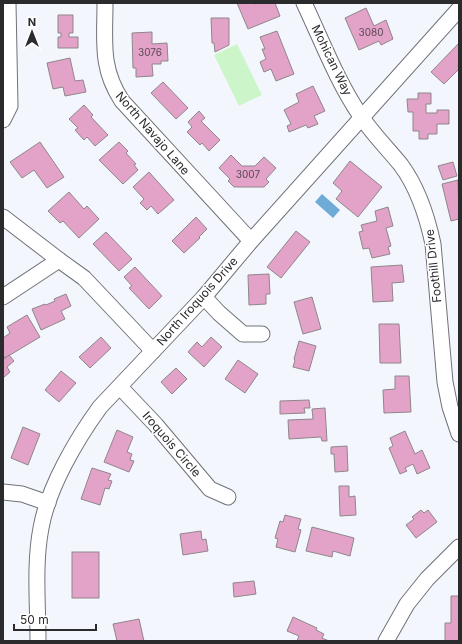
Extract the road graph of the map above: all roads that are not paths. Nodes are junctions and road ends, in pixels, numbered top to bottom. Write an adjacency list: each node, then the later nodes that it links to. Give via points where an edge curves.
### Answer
1 (8, 3): 5 (street)
2 (105, 3): 9 (street, North Navajo Lane, via 106,68 115,91)
3 (304, 3): 6 (street, Mohican Way, via 347,95)
4 (459, 9): 6 (street, North Iroquois Drive)
5 (6, 23): 7 (street, via 10,106)
6 (361, 117): 9 (street, North Iroquois Drive); 16 (street, Foothill Drive, via 401,166 423,205 433,244 445,382)
7 (3, 120)
8 (3, 217): 10 (street)
9 (250, 241): 12 (street, North Iroquois Drive)
10 (59, 260): 11 (street); 14 (street, via 84,278)
11 (3, 297)
12 (204, 297): 13 (street, via 219,314 243,334); 14 (street, North Iroquois Drive)
13 (262, 334)
14 (153, 351): 15 (street, North Iroquois Drive)
15 (120, 387): 18 (street, Iroquois Circle, via 210,489); 19 (street, North Iroquois Drive, via 100,407 88,424 66,462)
16 (459, 434)
17 (3, 492): 19 (street, via 22,494)
18 (228, 497)
19 (48, 503): 21 (street, North Iroquois Drive, via 41,527 37,566)
20 (459, 547): 22 (street, via 407,604)
21 (38, 641)
22 (386, 641)

